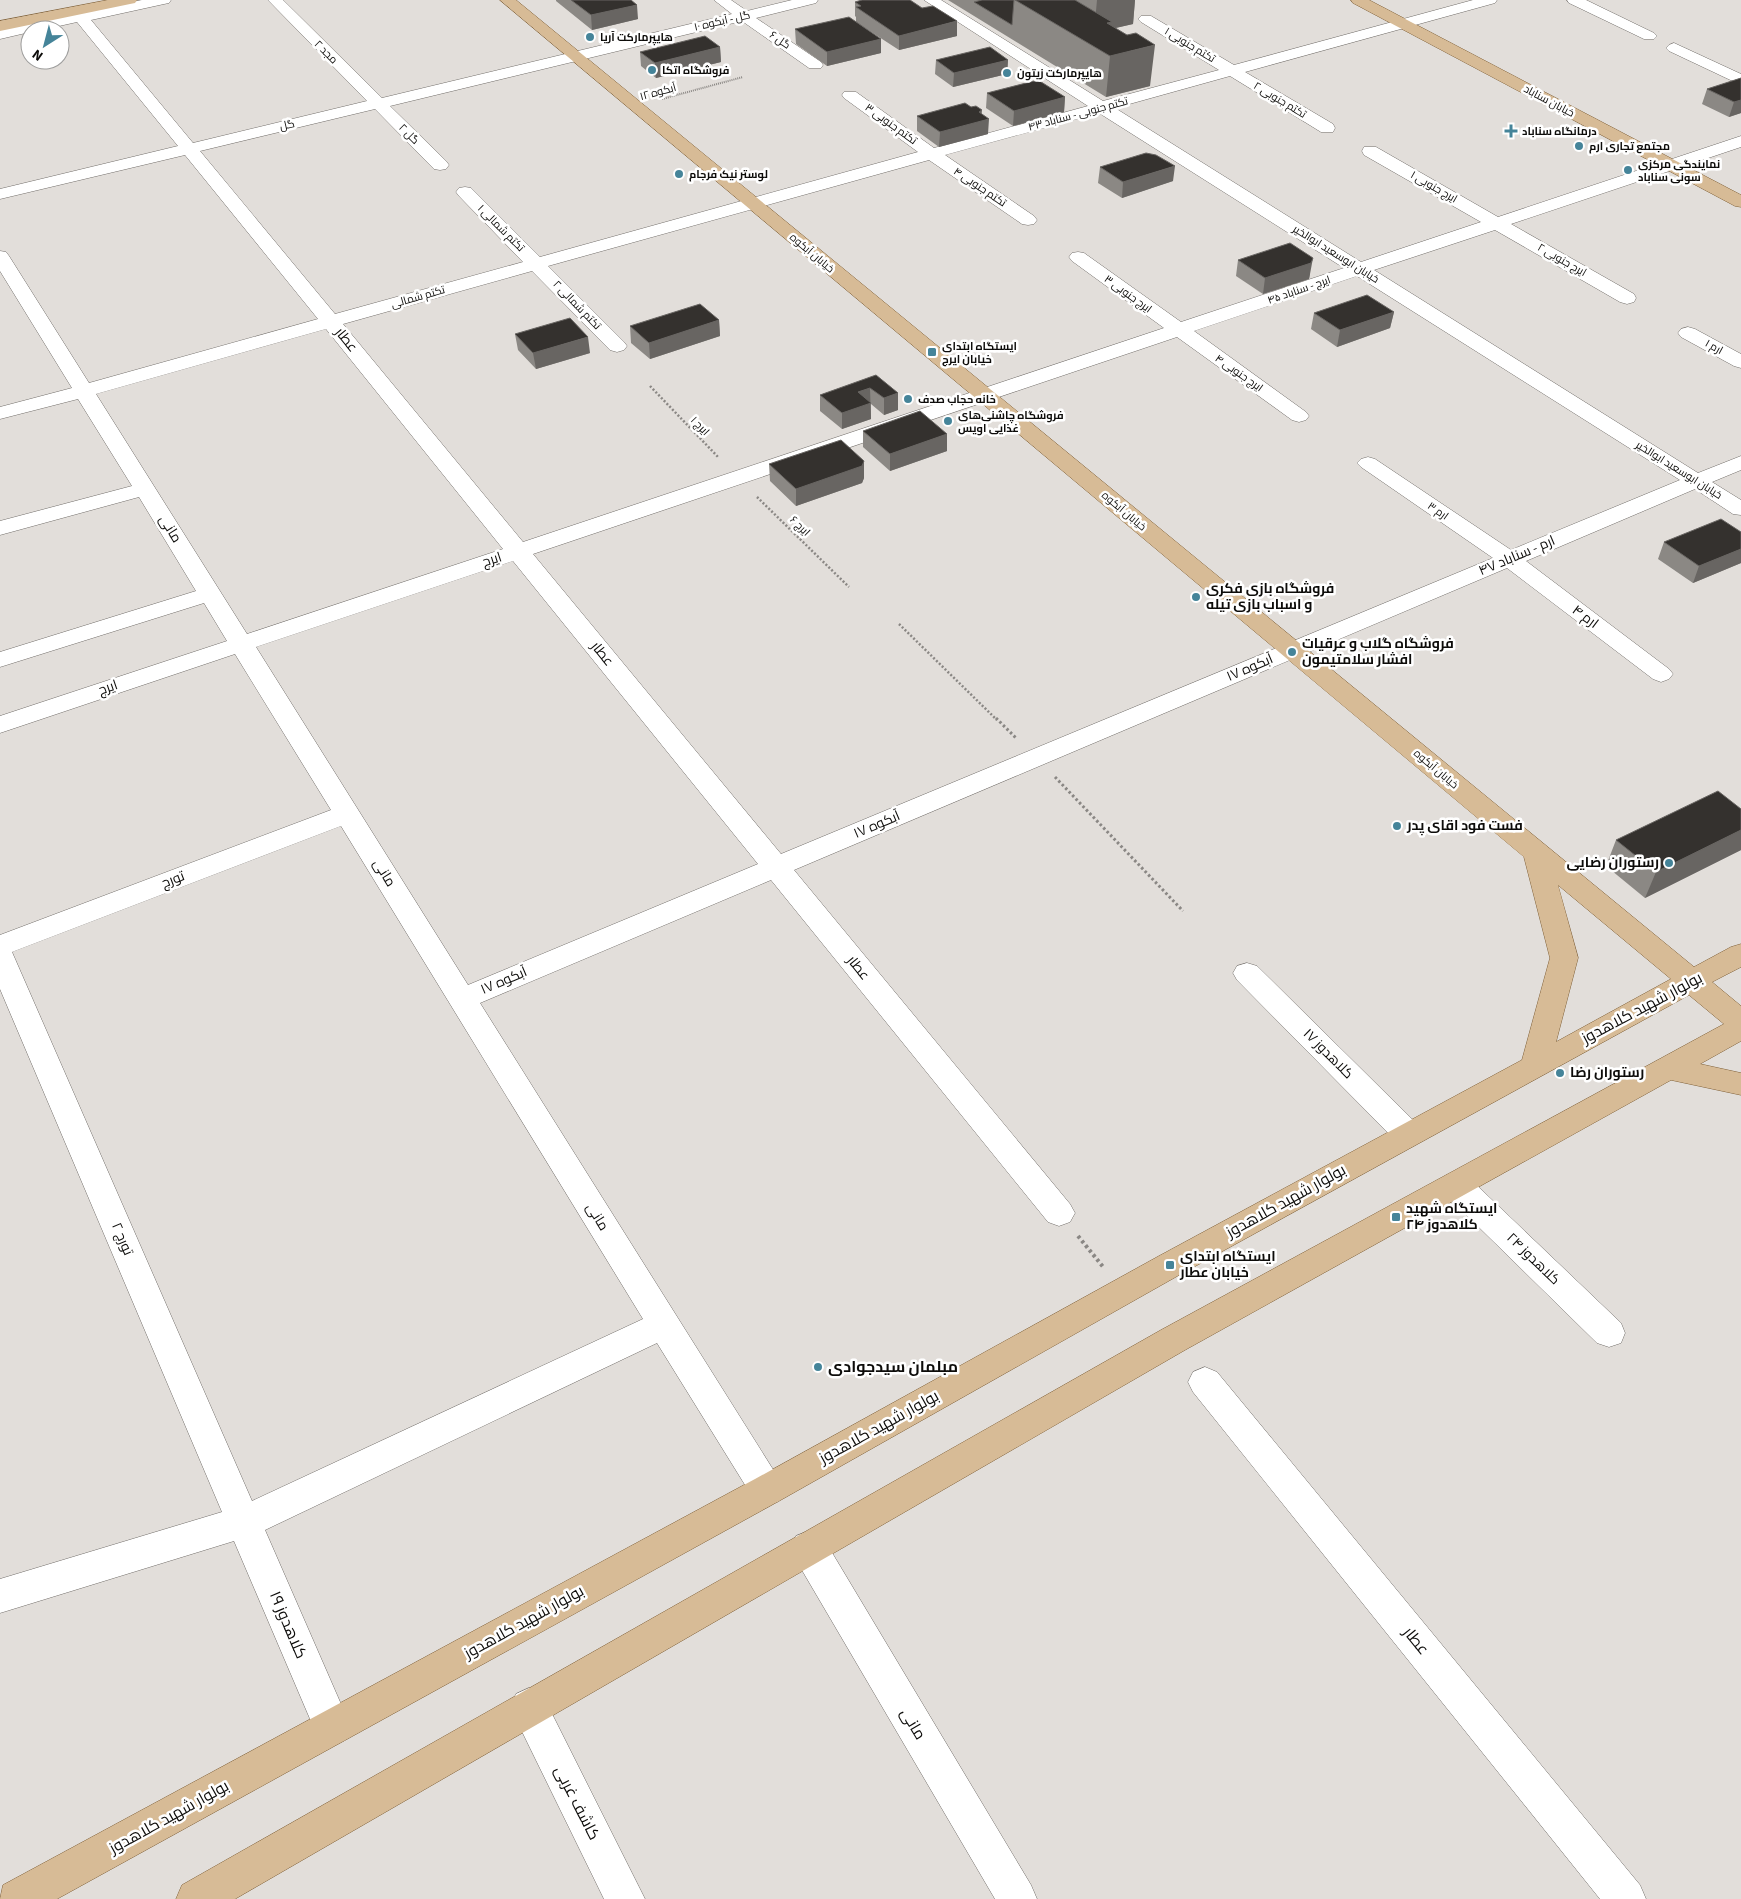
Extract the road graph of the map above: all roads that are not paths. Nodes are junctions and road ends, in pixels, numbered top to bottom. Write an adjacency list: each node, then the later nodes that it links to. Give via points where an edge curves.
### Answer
1 (130, 0): 17 (main road)
2 (164, 0): 14 (street)
3 (275, 0): 26 (street, مجد ۲)
4 (507, 0): 21 (main road, خیابان آبکوه)
5 (721, 0): 13 (street, گل ۶)
6 (811, 0): 13 (street, گل - آبکوه ۱۰)
7 (931, 0): 27 (street, خیابان ابوسعید ابوالخیر)
8 (1358, 0): 16 (main road, خیابان سناباد)
9 (1490, 0): 16 (street, تکتم جنوبی - سناباد ۴۳)
10 (1574, 0): 19 (street)
11 (72, 1): 12 (main road)
12 (0, 16)
13 (744, 16): 21 (street, گل - آبکوه ۱۰); 22 (street, گل ۶)
14 (81, 17): 18 (street); 30 (street, عطار)
15 (1146, 19): 23 (street, تکتم جنوبی ۱)
16 (1404, 24): 23 (street, تکتم جنوبی - سناباد ۴۳); 33 (main road, خیابان سناباد)
17 (0, 26)
18 (0, 34)
19 (1649, 36)
20 (1674, 48): 24 (street)
21 (574, 56): 26 (street, گل); 38 (main road, خیابان آبکوه)
22 (814, 64)
23 (1233, 71): 27 (street, تکتم جنوبی - سناباد ۴۳); 28 (street, تکتم جنوبی ۲)
24 (1741, 80)
25 (850, 95): 32 (street, تکتم جنوبی ۳)
26 (377, 103): 30 (street, گل); 34 (street, گل ۲)
27 (1102, 107): 32 (street, تکتم جنوبی - سناباد ۴۳); 44 (street, خیابان ابوسعید ابوالخیر)
28 (1327, 128)
29 (1741, 140): 33 (street, ایرج - سناباد ۴۵)
30 (189, 148): 36 (street, گل); 46 (street, عطار)
31 (1370, 151): 40 (street, ایرج جنوبی ۱)
32 (932, 154): 38 (street, تکتم جنوبی - سناباد ۴۳); 39 (street, تکتم جنوبی ۴)
33 (1670, 164): 37 (main road, خیابان سناباد); 40 (street, ایرج - سناباد ۴۵)
34 (440, 165)
35 (465, 192): 43 (street, تکتم شمالی ۱)
36 (0, 194)
37 (1741, 202)
38 (752, 203): 43 (street, تکتم شمالی); 52 (main road, خیابان آبکوه)
39 (1028, 220)
40 (1497, 223): 44 (street, ایرج - سناباد ۴۵); 45 (street, ایرج جنوبی ۲)
41 (0, 256): 51 (street, مانی)
42 (1078, 257): 47 (street, ایرج جنوبی ۳)
43 (537, 264): 46 (street, تکتم شمالی); 49 (street, تکتم شمالی ۲)
44 (1360, 269): 47 (street, ایرج - سناباد ۴۵); 57 (street, خیابان ابوسعید ابوالخیر)
45 (1626, 298)
46 (331, 322): 51 (street, تکتم شمالی); 61 (street, عطار)
47 (1178, 331): 52 (street, ایرج - سناباد ۴۵); 54 (street, ایرج جنوبی ۴)
48 (1688, 333): 50 (street, ارم ۱)
49 (617, 346)
50 (1741, 362)
51 (84, 391): 53 (street, تکتم شمالی); 58 (street, مانی)
52 (985, 396): 61 (street, ایرج); 65 (main road, خیابان آبکوه)
53 (0, 413)
54 (1299, 416)
55 (1741, 462): 57 (street, ارم - سناباد ۴۷)
56 (1368, 463): 62 (street, ارم ۳)
57 (1696, 480): 59 (street, خیابان ابوسعید ابوالخیر); 62 (street, ارم - سناباد ۴۷)
58 (145, 489): 60 (street); 63 (street, مانی)
59 (1741, 509)
60 (0, 528)
61 (518, 551): 64 (street, ایرج); 71 (street, عطار)
62 (1509, 559): 65 (street, ارم - سناباد ۴۷); 67 (street, ارم ۴)
63 (210, 594): 64 (street, مانی); 66 (street)
64 (240, 644): 68 (street, ایرج); 69 (street, مانی)
65 (1292, 650): 70 (main road, خیابان آبکوه); 71 (street, آبکوه ۱۷)
66 (0, 660)
67 (1661, 674)
68 (0, 725)
69 (347, 814): 72 (street, تورج); 77 (street, مانی)
70 (1536, 852): 76 (main road, خیابان آبکوه); 80 (main road, via 1564,958)
71 (776, 867): 77 (street, آبکوه ۱۷); 85 (street, عطار)
72 (0, 946)
73 (1741, 954): 76 (main road, بولوار شهید کلاهدوز)
74 (0, 956): 90 (street, تورج ۲)
75 (1247, 973): 83 (street, کلاهدوز ۱۷)
76 (1692, 982): 78 (main road, خیابان آبکوه); 80 (main road, بولوار شهید کلاهدوز)
77 (462, 999): 86 (street, مانی)
78 (1741, 1022)
79 (1741, 1028): 81 (main road)
80 (1535, 1065): 83 (main road, بولوار شهید کلاهدوز)
81 (1668, 1068): 82 (main road); 84 (main road)
82 (1741, 1084)
83 (1408, 1134): 89 (main road, بولوار شهید کلاهدوز)
84 (1456, 1184): 87 (street, کلاهدوز ۲۴); 91 (main road, via 1173,1340)
85 (1059, 1213)
86 (664, 1324): 89 (street, مانی); 90 (street)
87 (1609, 1334)
88 (1205, 1382): 99 (street, عطار)
89 (767, 1490): 94 (main road, بولوار شهید کلاهدوز)
90 (244, 1522): 92 (street); 94 (street, کلاهدوز ۱۹)
91 (808, 1548): 93 (main road); 98 (street, مانی)
92 (0, 1596)
93 (529, 1708): 95 (main road); 97 (street, کاشف غربی)
94 (332, 1727): 96 (main road, بولوار شهید کلاهدوز)
95 (206, 1897)
96 (17, 1899)
97 (625, 1899)
98 (1017, 1899)
99 (1626, 1899)

